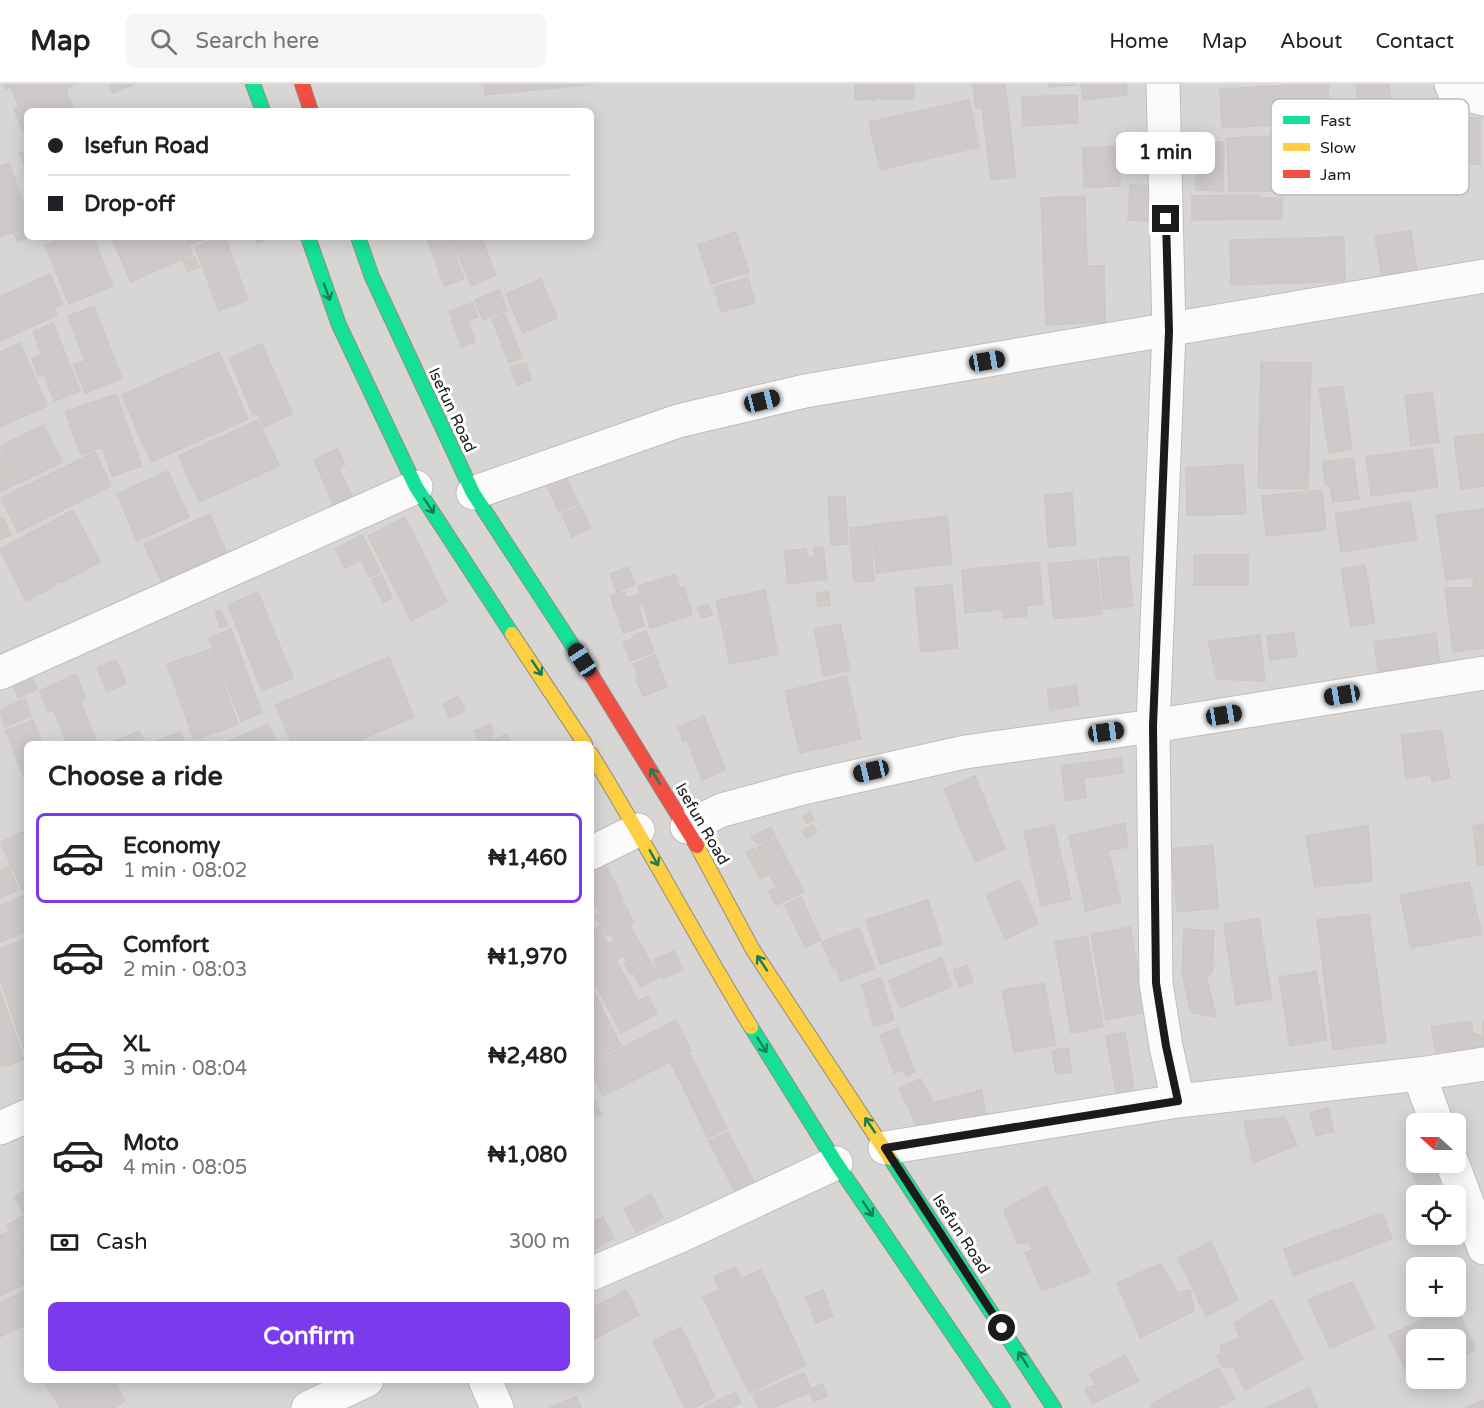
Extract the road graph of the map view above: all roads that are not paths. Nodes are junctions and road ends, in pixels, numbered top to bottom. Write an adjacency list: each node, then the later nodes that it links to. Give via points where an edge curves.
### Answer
1 (253, 84): 6 (street)
2 (302, 84): 7 (street)
3 (1163, 84): 11 (street)
4 (1451, 84): 5 (street, via 1454,91)
5 (1484, 99)
6 (262, 108)
7 (310, 108)
8 (309, 240): 12 (street, one-way to 12, via 339,325)
9 (359, 240): 13 (street, Isefun Road, via 372,277)
10 (1484, 276): 11 (street)
11 (1169, 331): 13 (street, via 770,399 678,421); 16 (street)
12 (416, 487): 14 (street); 17 (street, one-way to 17)
13 (473, 493): 19 (street, Isefun Road, one-way to 13)
14 (0, 673)
15 (1484, 673): 16 (street)
16 (1153, 726): 19 (street, via 965,752 882,769 722,810); 24 (street, via 1156,983)
17 (583, 741)
18 (594, 759): 20 (street)
19 (687, 827): 28 (street, Isefun Road, one-way to 19, via 753,950)
20 (638, 830): 21 (street); 29 (street, one-way to 29, via 717,972)
21 (594, 852)
22 (1484, 1064): 23 (street)
23 (1419, 1074): 24 (street); 25 (street)
24 (1178, 1101): 28 (street)
25 (1433, 1113)
26 (24, 1117): 27 (street)
27 (0, 1128)
28 (885, 1148): 38 (street, Isefun Road, one-way to 28)
29 (837, 1163): 32 (street); 37 (street, one-way to 37)
30 (1456, 1173): 31 (street)
31 (1484, 1248)
32 (594, 1273)
33 (361, 1383): 35 (street)
34 (486, 1383): 36 (street)
35 (308, 1408)
36 (497, 1408)
37 (1003, 1408)
38 (1054, 1408)

